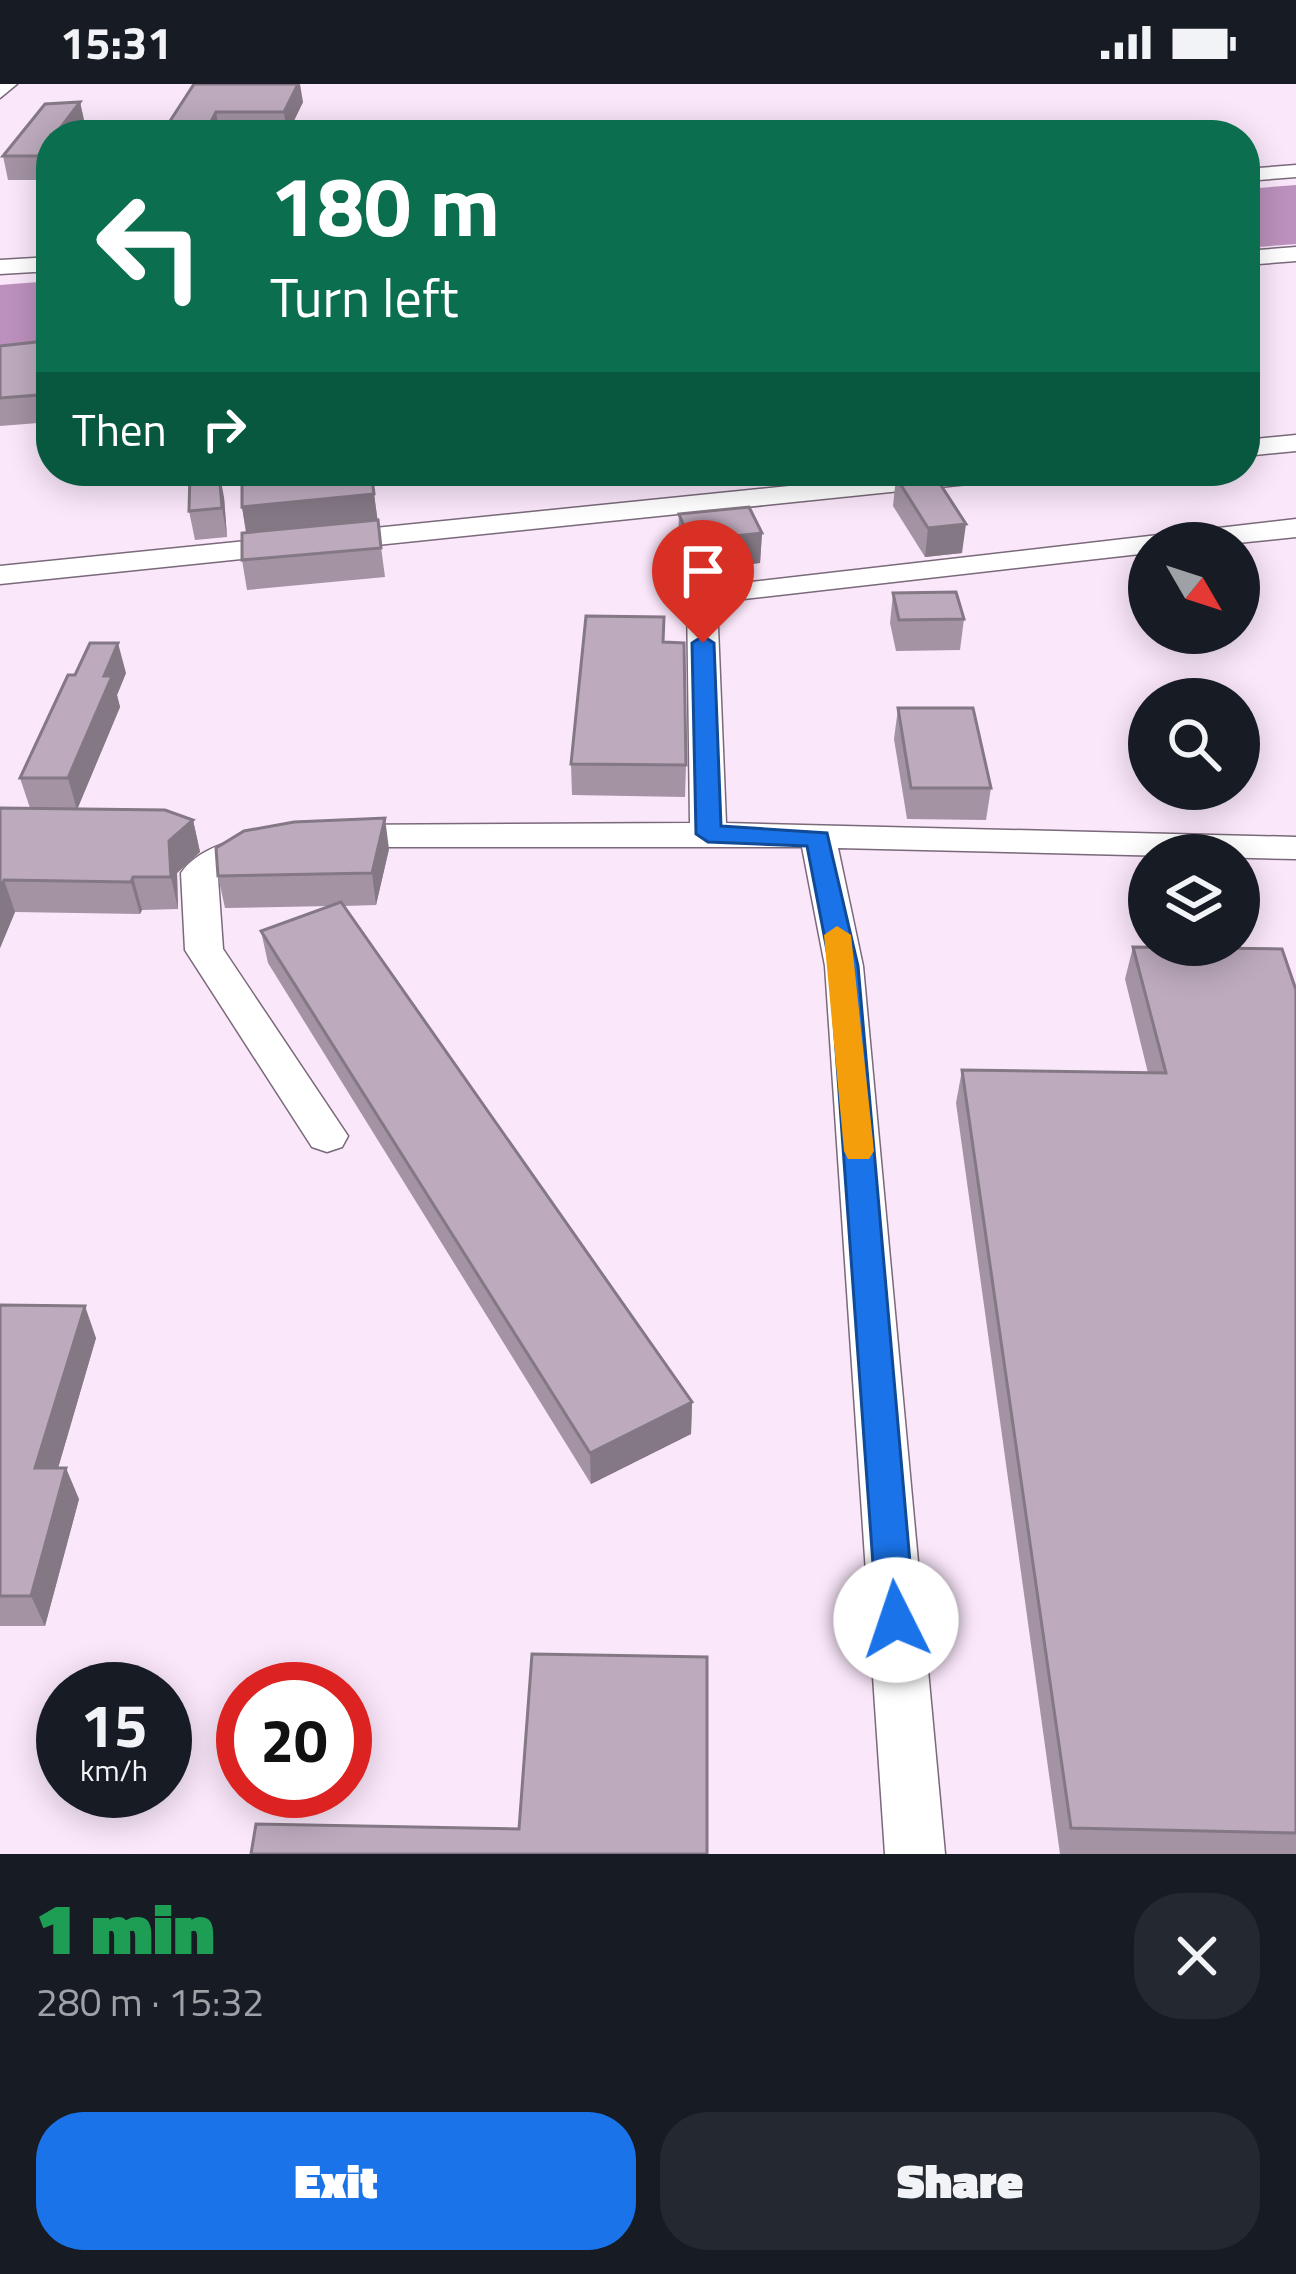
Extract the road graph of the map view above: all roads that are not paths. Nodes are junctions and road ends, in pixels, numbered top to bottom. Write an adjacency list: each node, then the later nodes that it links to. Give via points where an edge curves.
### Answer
1 (8, 84): 2 (lane)
2 (0, 93)
3 (1296, 171): 4 (lane)
4 (1260, 174)
5 (1296, 254): 6 (lane)
6 (1260, 257)
7 (36, 265): 8 (lane)
8 (0, 267)
9 (1296, 443): 10 (lane)
10 (1260, 447)
11 (870, 486): 15 (lane)
12 (1296, 528): 13 (lane)
13 (1260, 532)
14 (1128, 546): 17 (lane, via 702,595)
15 (0, 575)
16 (198, 834): 20 (lane)
17 (708, 834): 18 (lane); 20 (lane, via 433,832 299,838)
18 (818, 838): 19 (lane); 22 (lane, via 844,966)
19 (1296, 848)
20 (238, 850): 21 (lane, via 199,873 204,950)
21 (326, 1136)
22 (915, 1854)

